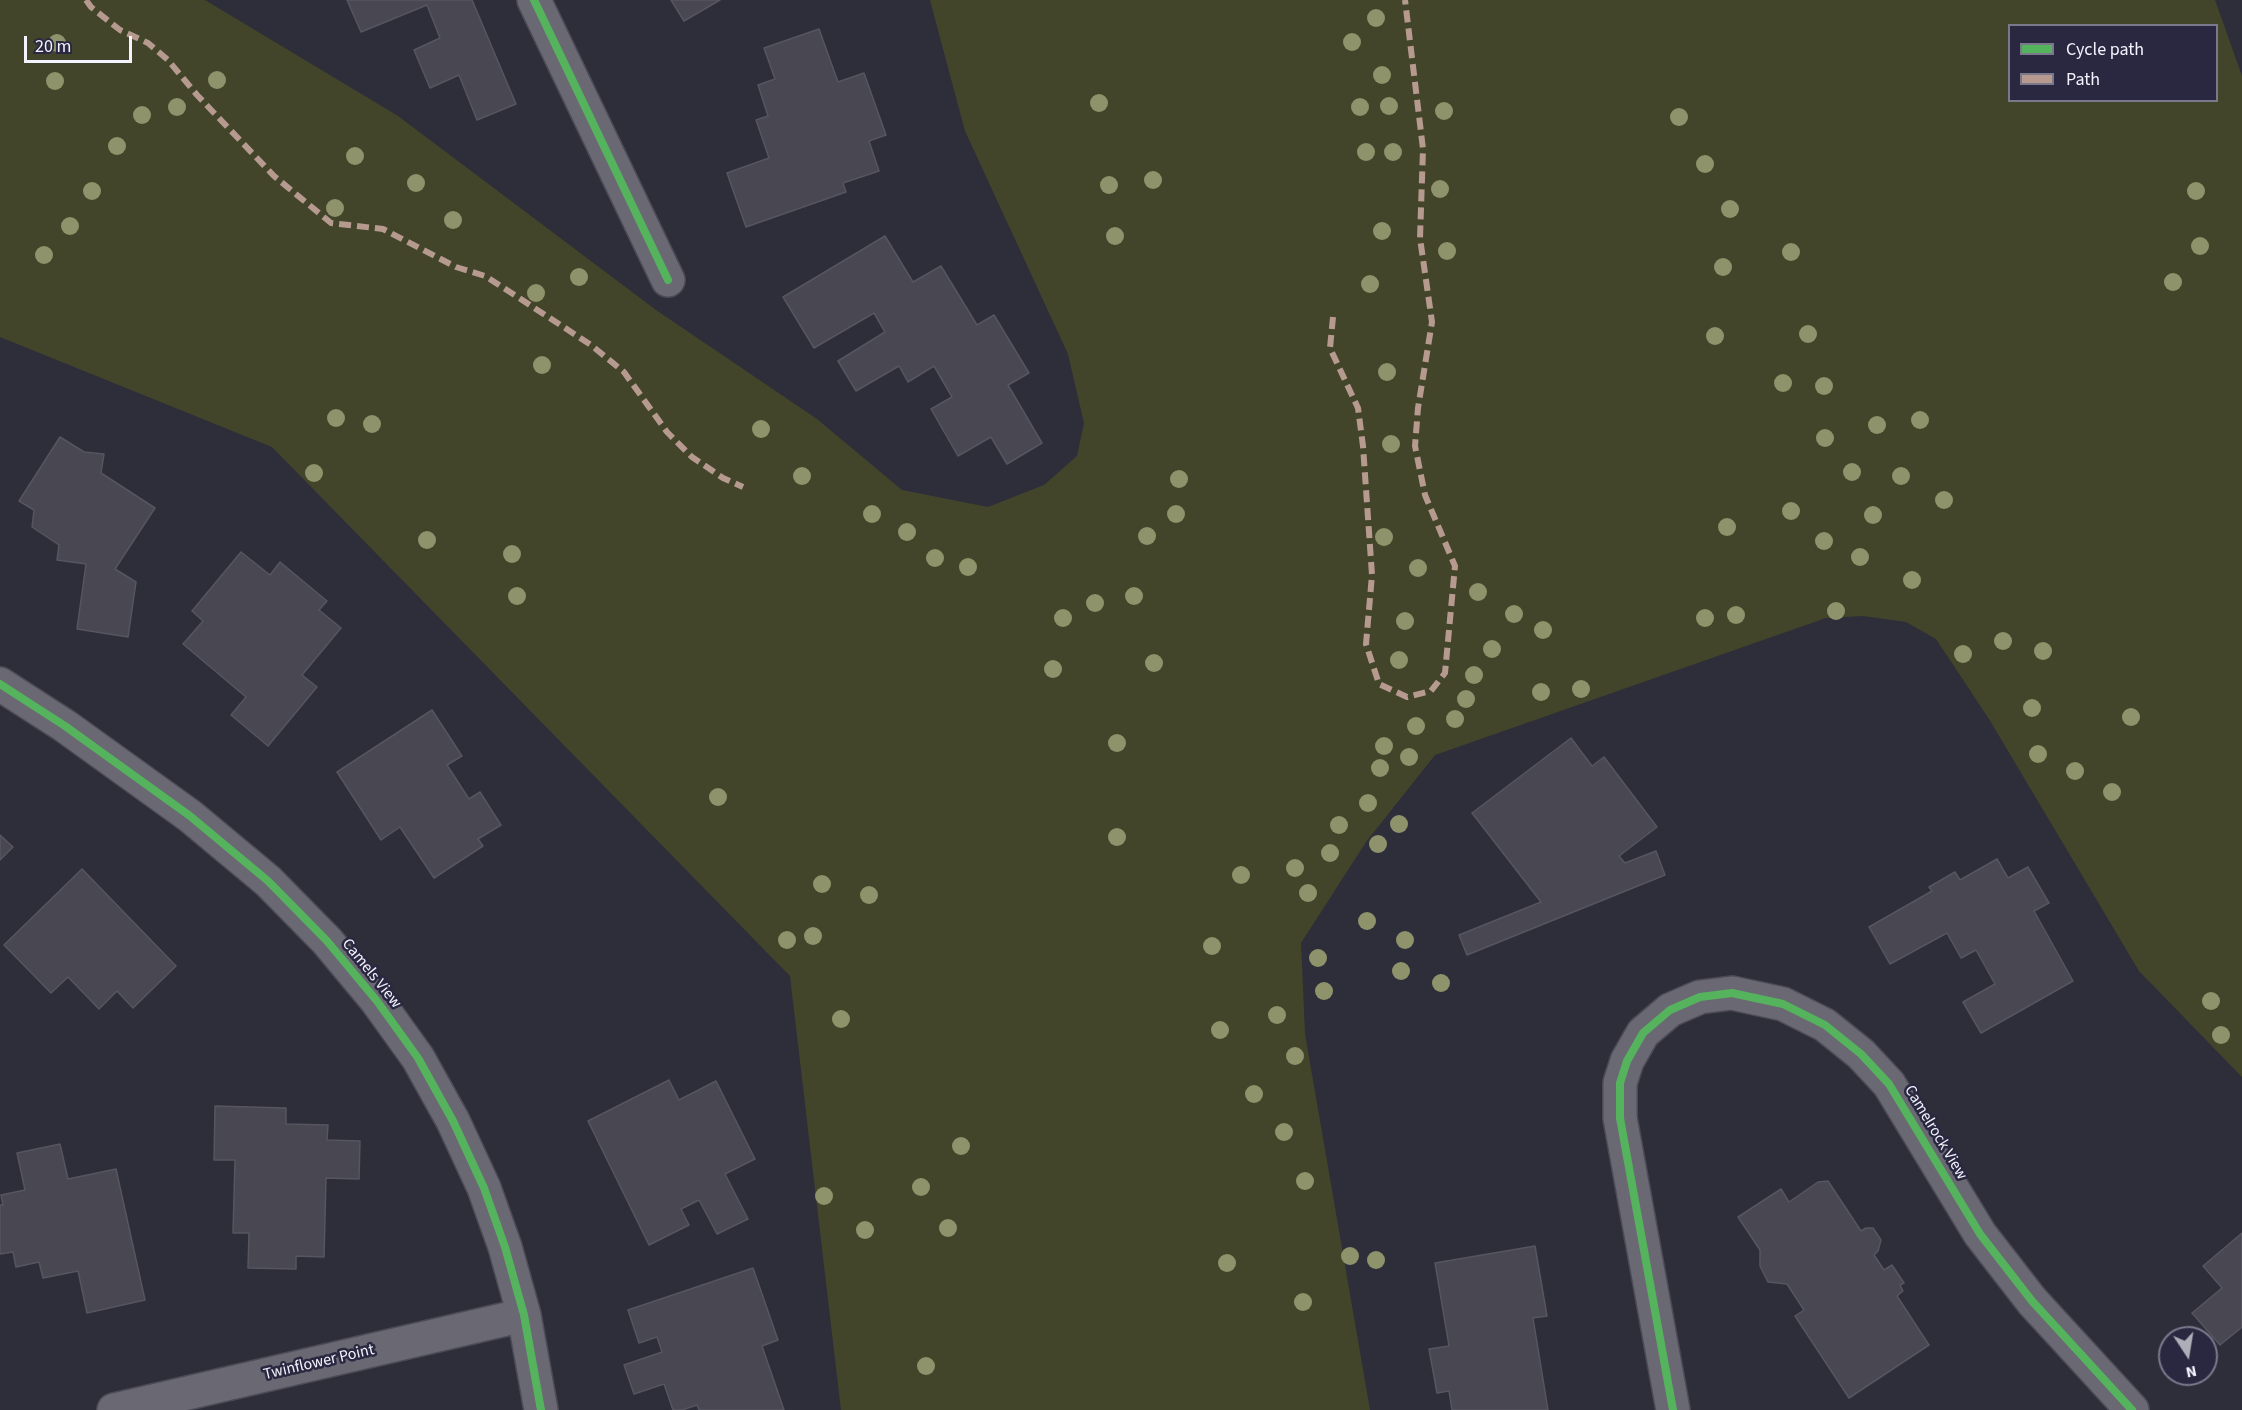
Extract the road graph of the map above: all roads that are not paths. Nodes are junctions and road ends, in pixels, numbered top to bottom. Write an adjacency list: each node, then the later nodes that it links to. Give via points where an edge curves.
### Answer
1 (534, 0): 2 (street)
2 (668, 280)
3 (0, 684): 4 (street, Camels View, via 190,816 268,882 378,1001 418,1058 453,1121 484,1188)
4 (524, 1315): 5 (street, Twinflower Point); 6 (street, Camels View)
5 (114, 1410)
6 (541, 1410)
7 (1673, 1410): 8 (street, Camelrock View, via 1620,1119 1620,1083 1643,1033 1670,1010 1700,997 1732,993 1783,1004 1825,1025 1861,1054 1889,1084 1980,1234 2032,1301)
8 (2132, 1410)

